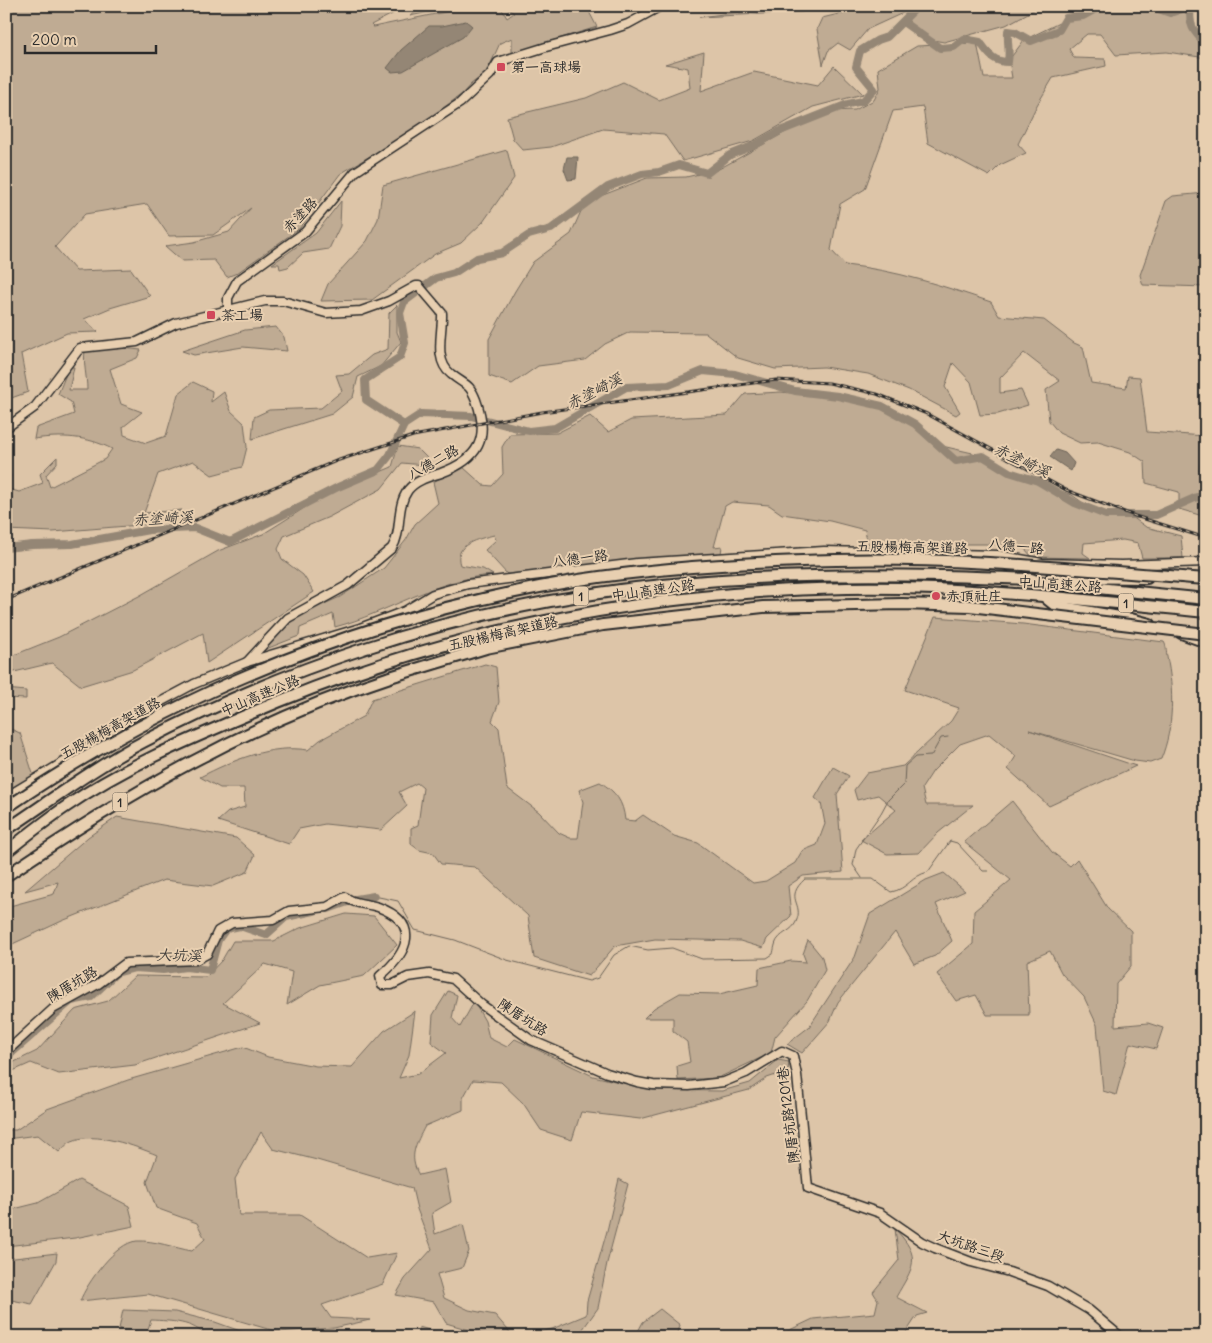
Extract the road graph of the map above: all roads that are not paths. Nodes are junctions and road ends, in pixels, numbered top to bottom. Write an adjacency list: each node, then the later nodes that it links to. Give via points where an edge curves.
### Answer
1 (661, 6): 2 (street, 赤塗路, via 628,24 498,62 460,103 355,172 305,232 237,281 228,298)
2 (228, 308): 3 (street, via 176,323 137,342 80,348 35,407); 13 (street, 八德二路, via 275,300 326,313 348,313 376,307 419,286 442,313 440,355 446,368 449,374 469,385 483,424 479,448 445,472 420,480 408,490 392,548 348,585 288,618)
3 (6, 428)
4 (1206, 562): 13 (street, 八德一路, via 1122,565 1035,562 998,555 852,550 637,563 491,580 433,594 405,611 360,628)
5 (1206, 574): 6 (highway, via 1113,579 1040,576)
6 (1031, 579): 9 (highway, 中山高速公路 / 1); 16 (highway, 中山高速公路 / 1, via 866,575 738,579 598,593 466,619 351,653 252,690 142,742)
7 (1206, 579): 15 (highway, 五股楊梅高架道路 / 1, bridge, via 972,562 838,560 707,566 580,580 449,607 354,635 264,667 150,720 64,768)
8 (1046, 598): 10 (highway, 中山高速公路 / 1, via 1069,597); 12 (highway, via 1056,606 1131,619); 17 (highway, 中山高速公路 / 1, via 905,588 794,590 662,601 522,624 380,663 290,696 145,760 67,805)
9 (1206, 598)
10 (1206, 612)
11 (1206, 634): 18 (highway, 五股楊梅高架道路 / 1, bridge, via 970,606 902,604 763,607 603,625 486,648 390,677 298,710 125,798)
12 (1206, 642)
13 (247, 662): 14 (street, 八德一路, via 194,684 139,713)
14 (6, 797)
15 (6, 808)
16 (6, 830)
17 (6, 852)
18 (6, 876)
19 (6, 1052): 20 (street, 陳厝坑路, via 53,1009 98,984 126,963 196,960 208,954 218,931 232,923 273,920 289,911 349,901 375,906 393,914 405,927 408,935 404,948 380,976 382,985 429,974 453,979 482,1005 531,1040 607,1073 653,1085 724,1082 746,1073)
20 (778, 1052): 21 (street, 陳厝坑路1201巷, via 788,1052 795,1063)
21 (808, 1188): 22 (street, 大坑路三段, via 880,1213 935,1248 1048,1286 1089,1310)
22 (1121, 1337)

